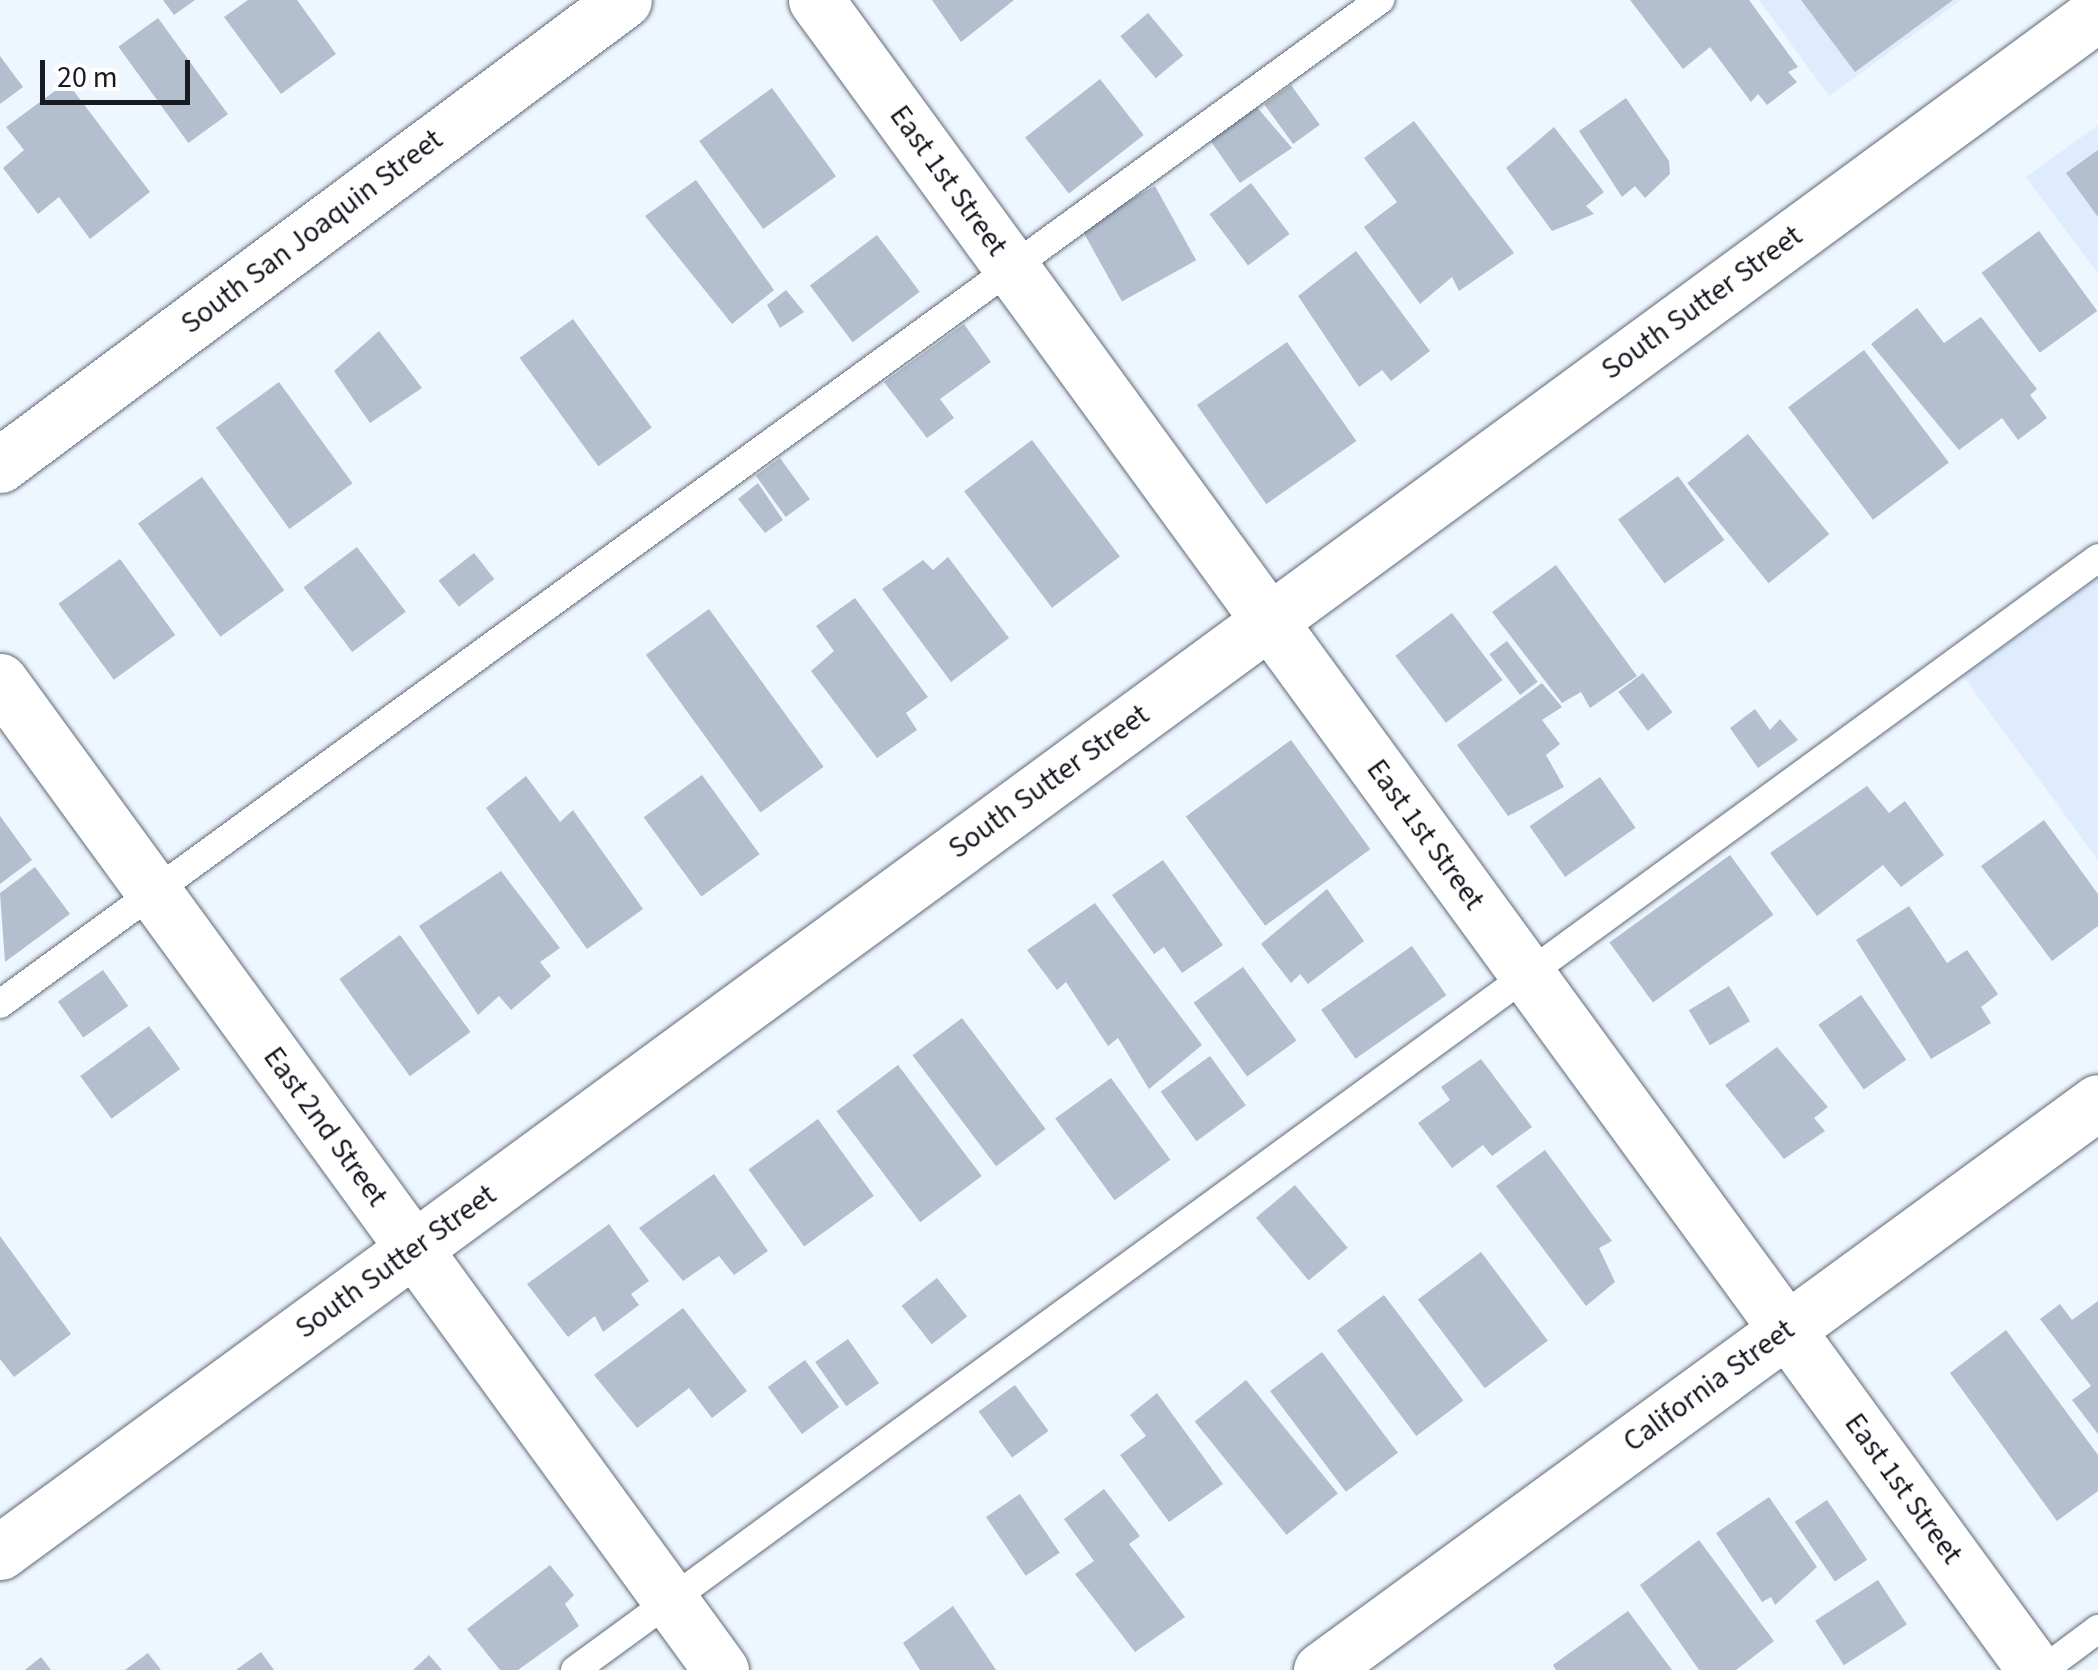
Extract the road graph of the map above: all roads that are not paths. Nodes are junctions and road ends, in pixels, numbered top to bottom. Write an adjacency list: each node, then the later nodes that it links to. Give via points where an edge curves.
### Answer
1 (624, 0): 6 (street, South San Joaquin Street)
2 (816, 0): 5 (street, East 1st Street)
3 (1380, 0): 5 (lane)
4 (2098, 13): 8 (street, South Sutter Street)
5 (1010, 266): 8 (street, East 1st Street); 10 (lane)
6 (0, 465)
7 (2098, 558): 11 (lane)
8 (1269, 620): 11 (street, East 1st Street); 14 (street, South Sutter Street)
9 (0, 681): 10 (street, East 2nd Street)
10 (154, 892): 12 (lane); 14 (street, East 2nd Street)
11 (1526, 974): 15 (street, East 1st Street); 17 (lane)
12 (0, 1004)
13 (2098, 1102): 15 (street, California Street)
14 (414, 1249): 16 (street, South Sutter Street); 17 (street, East 2nd Street)
15 (1786, 1330): 21 (street, California Street); 22 (street, East 1st Street)
16 (0, 1552)
17 (670, 1601): 19 (lane); 20 (street, East 2nd Street)
18 (2098, 1629): 23 (lane)
19 (576, 1670)
20 (721, 1670)
21 (1321, 1670)
22 (2034, 1670)
23 (2043, 1670)

